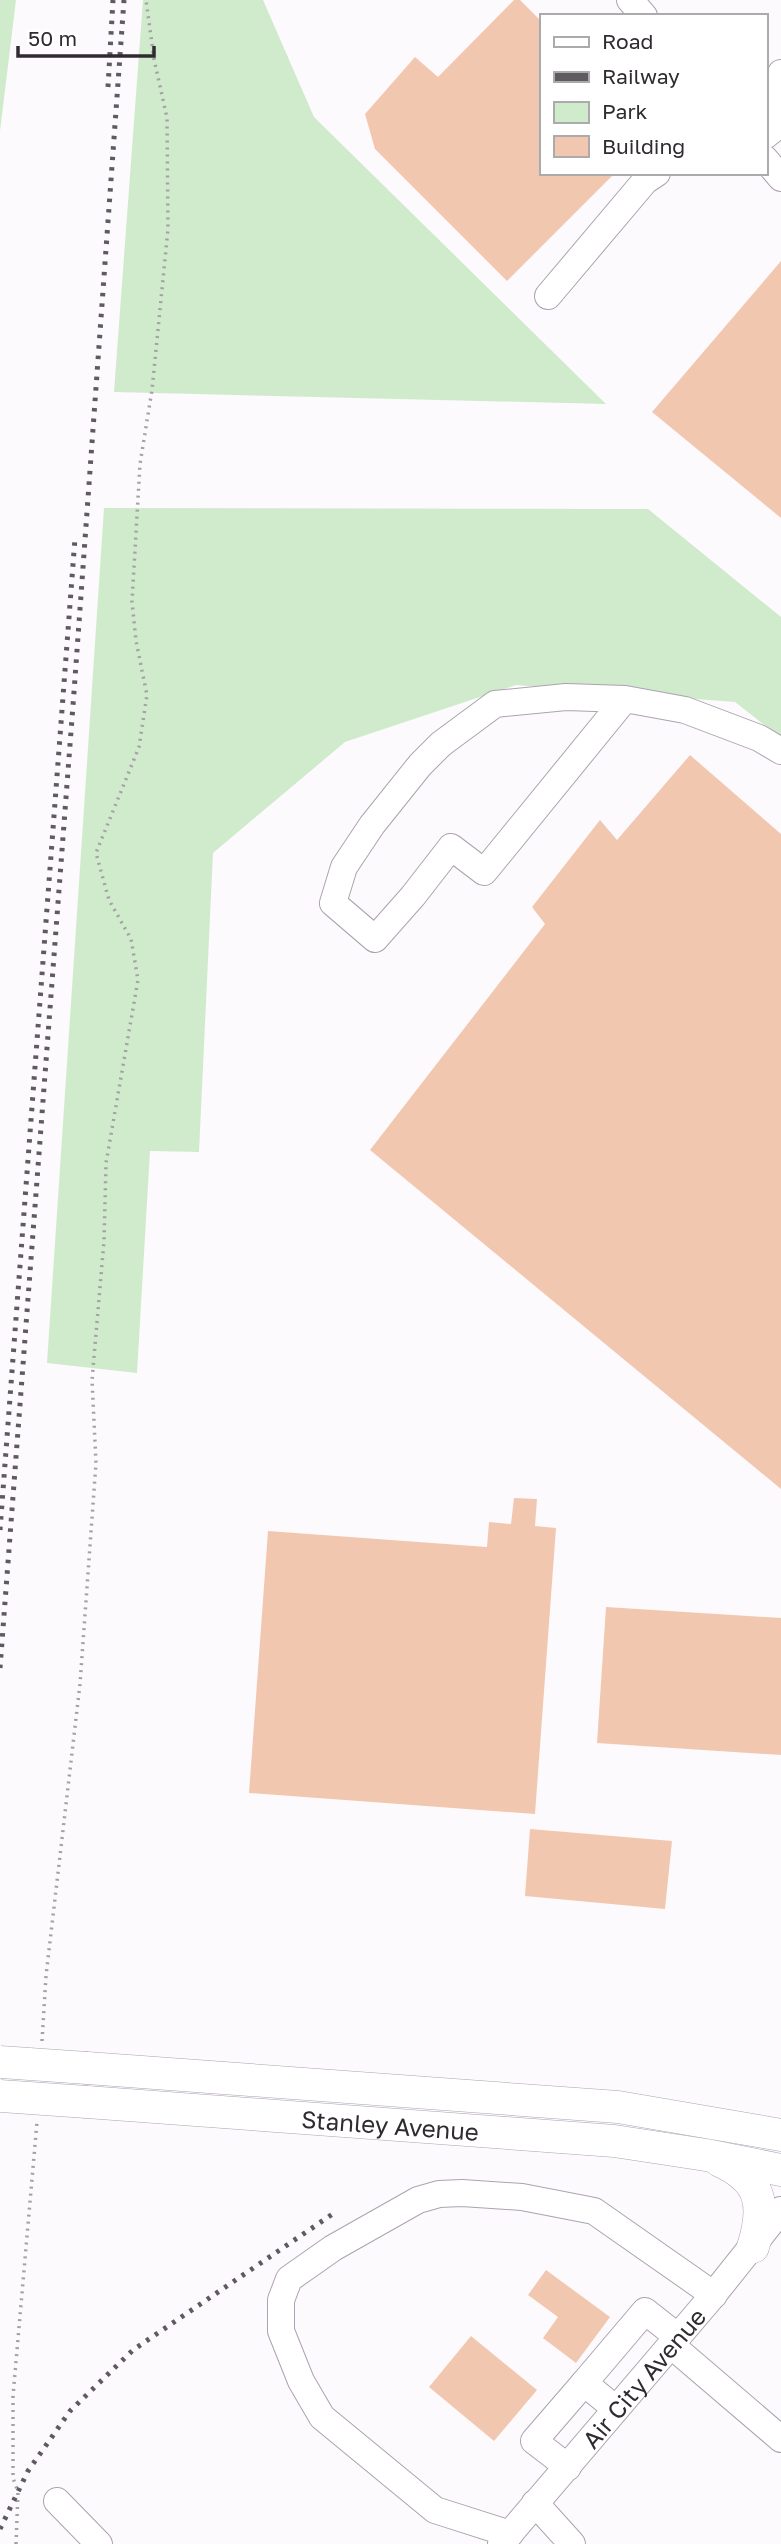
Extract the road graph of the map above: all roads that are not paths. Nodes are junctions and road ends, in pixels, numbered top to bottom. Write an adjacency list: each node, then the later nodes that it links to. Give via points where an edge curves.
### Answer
1 (630, 0): 2 (street)
2 (642, 14)
3 (781, 73): 4 (street)
4 (781, 111)
5 (781, 123): 6 (street)
6 (767, 134)
7 (767, 161): 9 (street)
8 (654, 175): 10 (street)
9 (781, 178)
10 (548, 296)
11 (625, 699): 11 (street, via 566,696 495,704 420,765 344,867 333,903 375,939 451,847 484,872); 12 (street, via 685,710)
12 (781, 751)
13 (0, 2062): 15 (main road, Stanley Avenue, bridge, via 618,2107)
14 (0, 2096): 16 (main road, Stanley Avenue, bridge, via 614,2141)
15 (781, 2136)
16 (706, 2155): 17 (main road, Stanley Avenue); 19 (main road, via 749,2178 758,2195 760,2224)
17 (781, 2170)
18 (781, 2210): 19 (street, Air City Avenue)
19 (753, 2247): 20 (street, Air City Avenue)
20 (714, 2295): 21 (street, Air City Avenue); 28 (street, via 594,2211 522,2197 462,2193 418,2200 289,2279 281,2300 281,2331 300,2381 322,2417 435,2510)
21 (674, 2341): 22 (street, via 645,2311); 23 (street, Air City Avenue); 24 (street)
22 (584, 2384): 23 (street); 25 (street, via 534,2441)
23 (616, 2409): 25 (street, Air City Avenue)
24 (781, 2439)
25 (568, 2467): 27 (street, Air City Avenue)
26 (57, 2501): 29 (street)
27 (535, 2503): 28 (street, Air City Avenue); 30 (street)
28 (505, 2539)
29 (99, 2544)
30 (572, 2544)

